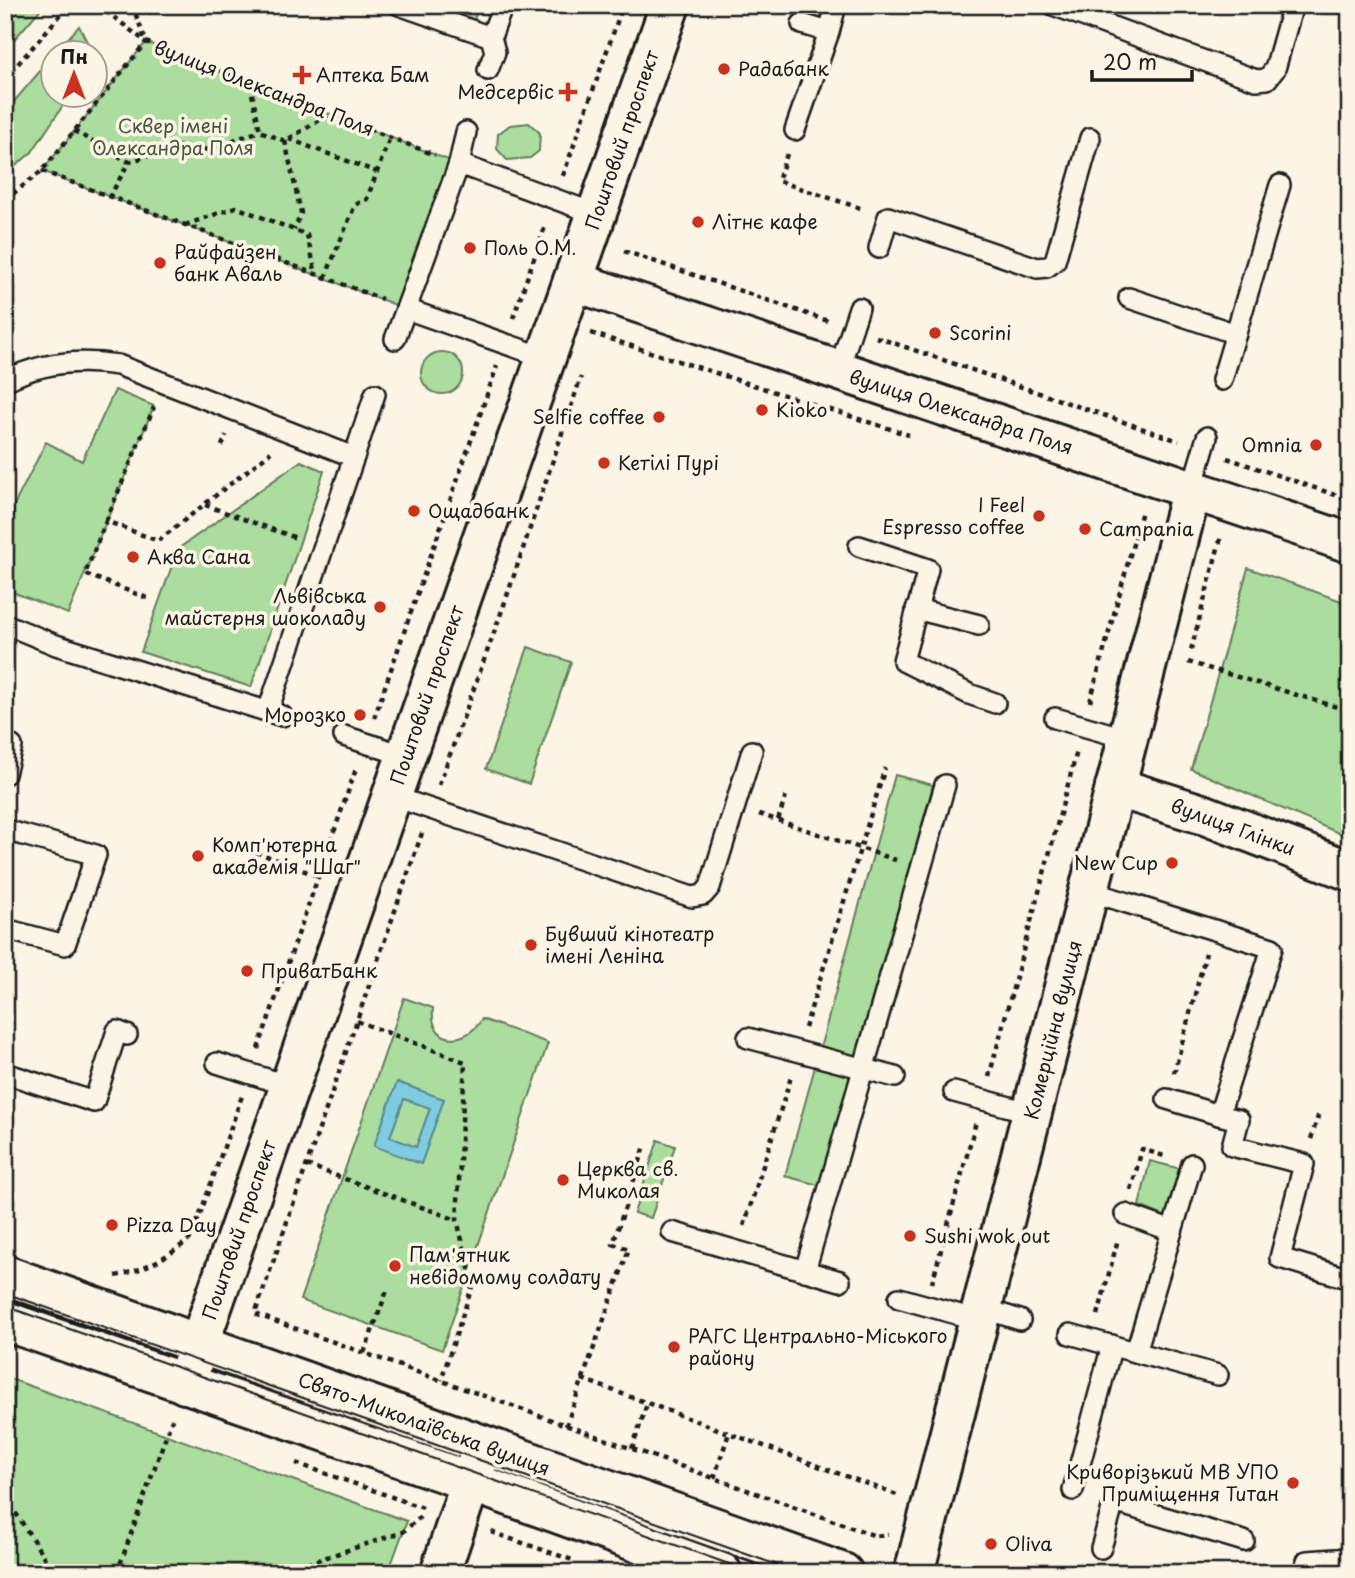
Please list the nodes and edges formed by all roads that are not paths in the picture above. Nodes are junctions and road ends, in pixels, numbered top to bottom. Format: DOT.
graph roads {
  1 [pos="399,5"];
  2 [pos="503,5"];
  3 [pos="670,5"];
  4 [pos="836,5"];
  5 [pos="1053,5"];
  6 [pos="1293,5"];
  7 [pos="802,24"];
  8 [pos="829,32"];
  9 [pos="491,37"];
  10 [pos="488,70"];
  11 [pos="795,130"];
  12 [pos="466,132"];
  13 [pos="1090,138"];
  14 [pos="459,164"];
  15 [pos="1280,185"];
  16 [pos="597,214"];
  17 [pos="879,248"];
  18 [pos="573,281"];
  19 [pos="1129,298"];
  20 [pos="859,308"];
  21 [pos="406,309"];
  22 [pos="1236,334"];
  23 [pos="395,339"];
  24 [pos="546,358"];
  25 [pos="838,372"];
  26 [pos="1222,380"];
  27 [pos="5,381"];
  28 [pos="375,394"];
  29 [pos="1205,443"];
  30 [pos="354,457"];
  31 [pos="1192,488"];
  32 [pos="1350,543"];
  33 [pos="859,546"];
  34 [pos="916,609"];
  35 [pos="5,624"];
  36 [pos="979,625"];
  37 [pos="995,703"];
  38 [pos="1055,718"];
  39 [pos="344,736"];
  40 [pos="1128,739"];
  41 [pos="12,746"];
  42 [pos="752,751"];
  43 [pos="406,756"];
  44 [pos="5,774"];
  45 [pos="945,785"];
  46 [pos="1115,787"];
  47 [pos="392,796"];
  48 [pos="5,830"];
  49 [pos="1350,871"];
  50 [pos="1089,891"];
  51 [pos="5,929"];
  52 [pos="127,1035"];
  53 [pos="748,1038"];
  54 [pos="216,1063"];
  55 [pos="865,1069"];
  56 [pos="5,1073"];
  57 [pos="895,1077"];
  58 [pos="289,1086"];
  59 [pos="954,1093"];
  60 [pos="1167,1099"];
  61 [pos="1032,1113"];
  62 [pos="1219,1115"];
  63 [pos="1192,1164"];
  64 [pos="1125,1214"];
  65 [pos="1172,1231"];
  66 [pos="672,1232"];
  67 [pos="805,1271"];
  68 [pos="5,1275"];
  69 [pos="1350,1279"];
  70 [pos="840,1281"];
  71 [pos="899,1298"];
  72 [pos="980,1314"];
  73 [pos="1020,1320"];
  74 [pos="5,1321"];
  75 [pos="1070,1334"];
  76 [pos="199,1342"];
  77 [pos="1112,1345"];
  78 [pos="1136,1352"];
  79 [pos="1217,1375"];
  80 [pos="179,1402"];
  81 [pos="483,1446"];
  82 [pos="471,1482"];
  83 [pos="1073,1490"];
  84 [pos="1244,1541"];
  85 [pos="1101,1548"];
  86 [pos="1350,1558"];
  87 [pos="440,1573"];
  88 [pos="722,1573"];
  89 [pos="843,1573"];
  90 [pos="914,1573"];
  91 [pos="1303,1573"];
  1 -- 9 [label="lane"];
  2 -- 9 [label="lane"];
  3 -- 16 [label="street, Поштовий проспект"];
  4 -- 8 [label="lane"];
  5 -- 6 [label="lane"];
  7 -- 8 [label="lane"];
  8 -- 11 [label="lane"];
  9 -- 10 [label="lane"];
  12 -- 14 [label="lane"];
  13 -- 17 [label="lane"];
  14 -- 16 [label="lane"];
  14 -- 21 [label="lane"];
  15 -- 22 [label="lane"];
  16 -- 18 [label="street, Поштовий проспект"];
  18 -- 24 [label="street, Поштовий проспект"];
  18 -- 25 [label="street, вулиця Олександра Поля"];
  19 -- 22 [label="lane"];
  20 -- 25 [label="lane"];
  21 -- 23 [label="lane"];
  21 -- 24 [label="lane"];
  22 -- 26 [label="lane"];
  24 -- 43 [label="street, Поштовий проспект"];
  25 -- 31 [label="street, вулиця Олександра Поля"];
  27 -- 30 [label="lane"];
  28 -- 30 [label="lane"];
  29 -- 31 [label="lane"];
  30 -- 35 [label="lane"];
  31 -- 32 [label="street, вулиця Олександра Поля"];
  31 -- 40 [label="street, Комерційна вулиця"];
  33 -- 34 [label="lane"];
  34 -- 36 [label="lane"];
  34 -- 37 [label="lane"];
  38 -- 40 [label="lane"];
  39 -- 43 [label="lane"];
  40 -- 46 [label="street, Комерційна вулиця"];
  41 -- 44 [label="lane"];
  42 -- 47 [label="lane"];
  43 -- 47 [label="street, Поштовий проспект"];
  45 -- 55 [label="lane"];
  46 -- 49 [label="street, вулиця Глінки"];
  46 -- 50 [label="street, Комерційна вулиця"];
  47 -- 58 [label="street, Поштовий проспект"];
  48 -- 51 [label="lane"];
  50 -- 61 [label="street, Комерційна вулиця"];
  50 -- 62 [label="lane"];
  52 -- 56 [label="lane"];
  53 -- 55 [label="lane"];
  54 -- 58 [label="lane"];
  55 -- 57 [label="lane"];
  55 -- 67 [label="lane"];
  58 -- 76 [label="street, Поштовий проспект"];
  59 -- 61 [label="lane"];
  60 -- 62 [label="lane"];
  61 -- 72 [label="street, Комерційна вулиця"];
  62 -- 69 [label="lane"];
  63 -- 65 [label="lane"];
  64 -- 65 [label="lane"];
  65 -- 78 [label="lane"];
  66 -- 67 [label="lane"];
  67 -- 70 [label="lane"];
  68 -- 76 [label="street, Свято-Миколаївська вулиця"];
  71 -- 72 [label="lane"];
  72 -- 73 [label="lane"];
  72 -- 90 [label="street, Комерційна вулиця"];
  74 -- 80 [label="street, Свято-Миколаївська вулиця"];
  75 -- 77 [label="lane"];
  76 -- 80 [label="street, Поштовий проспект"];
  76 -- 81 [label="street, Свято-Миколаївська вулиця"];
  77 -- 78 [label="lane"];
  77 -- 83 [label="lane"];
  78 -- 79 [label="lane"];
  80 -- 82 [label="street, Свято-Миколаївська вулиця"];
  81 -- 82 [label="street"];
  81 -- 89 [label="street, Свято-Миколаївська вулиця"];
  82 -- 87 [label="street"];
  82 -- 88 [label="street, Свято-Миколаївська вулиця"];
  84 -- 85 [label="lane"];
  86 -- 91 [label="lane"];
}
